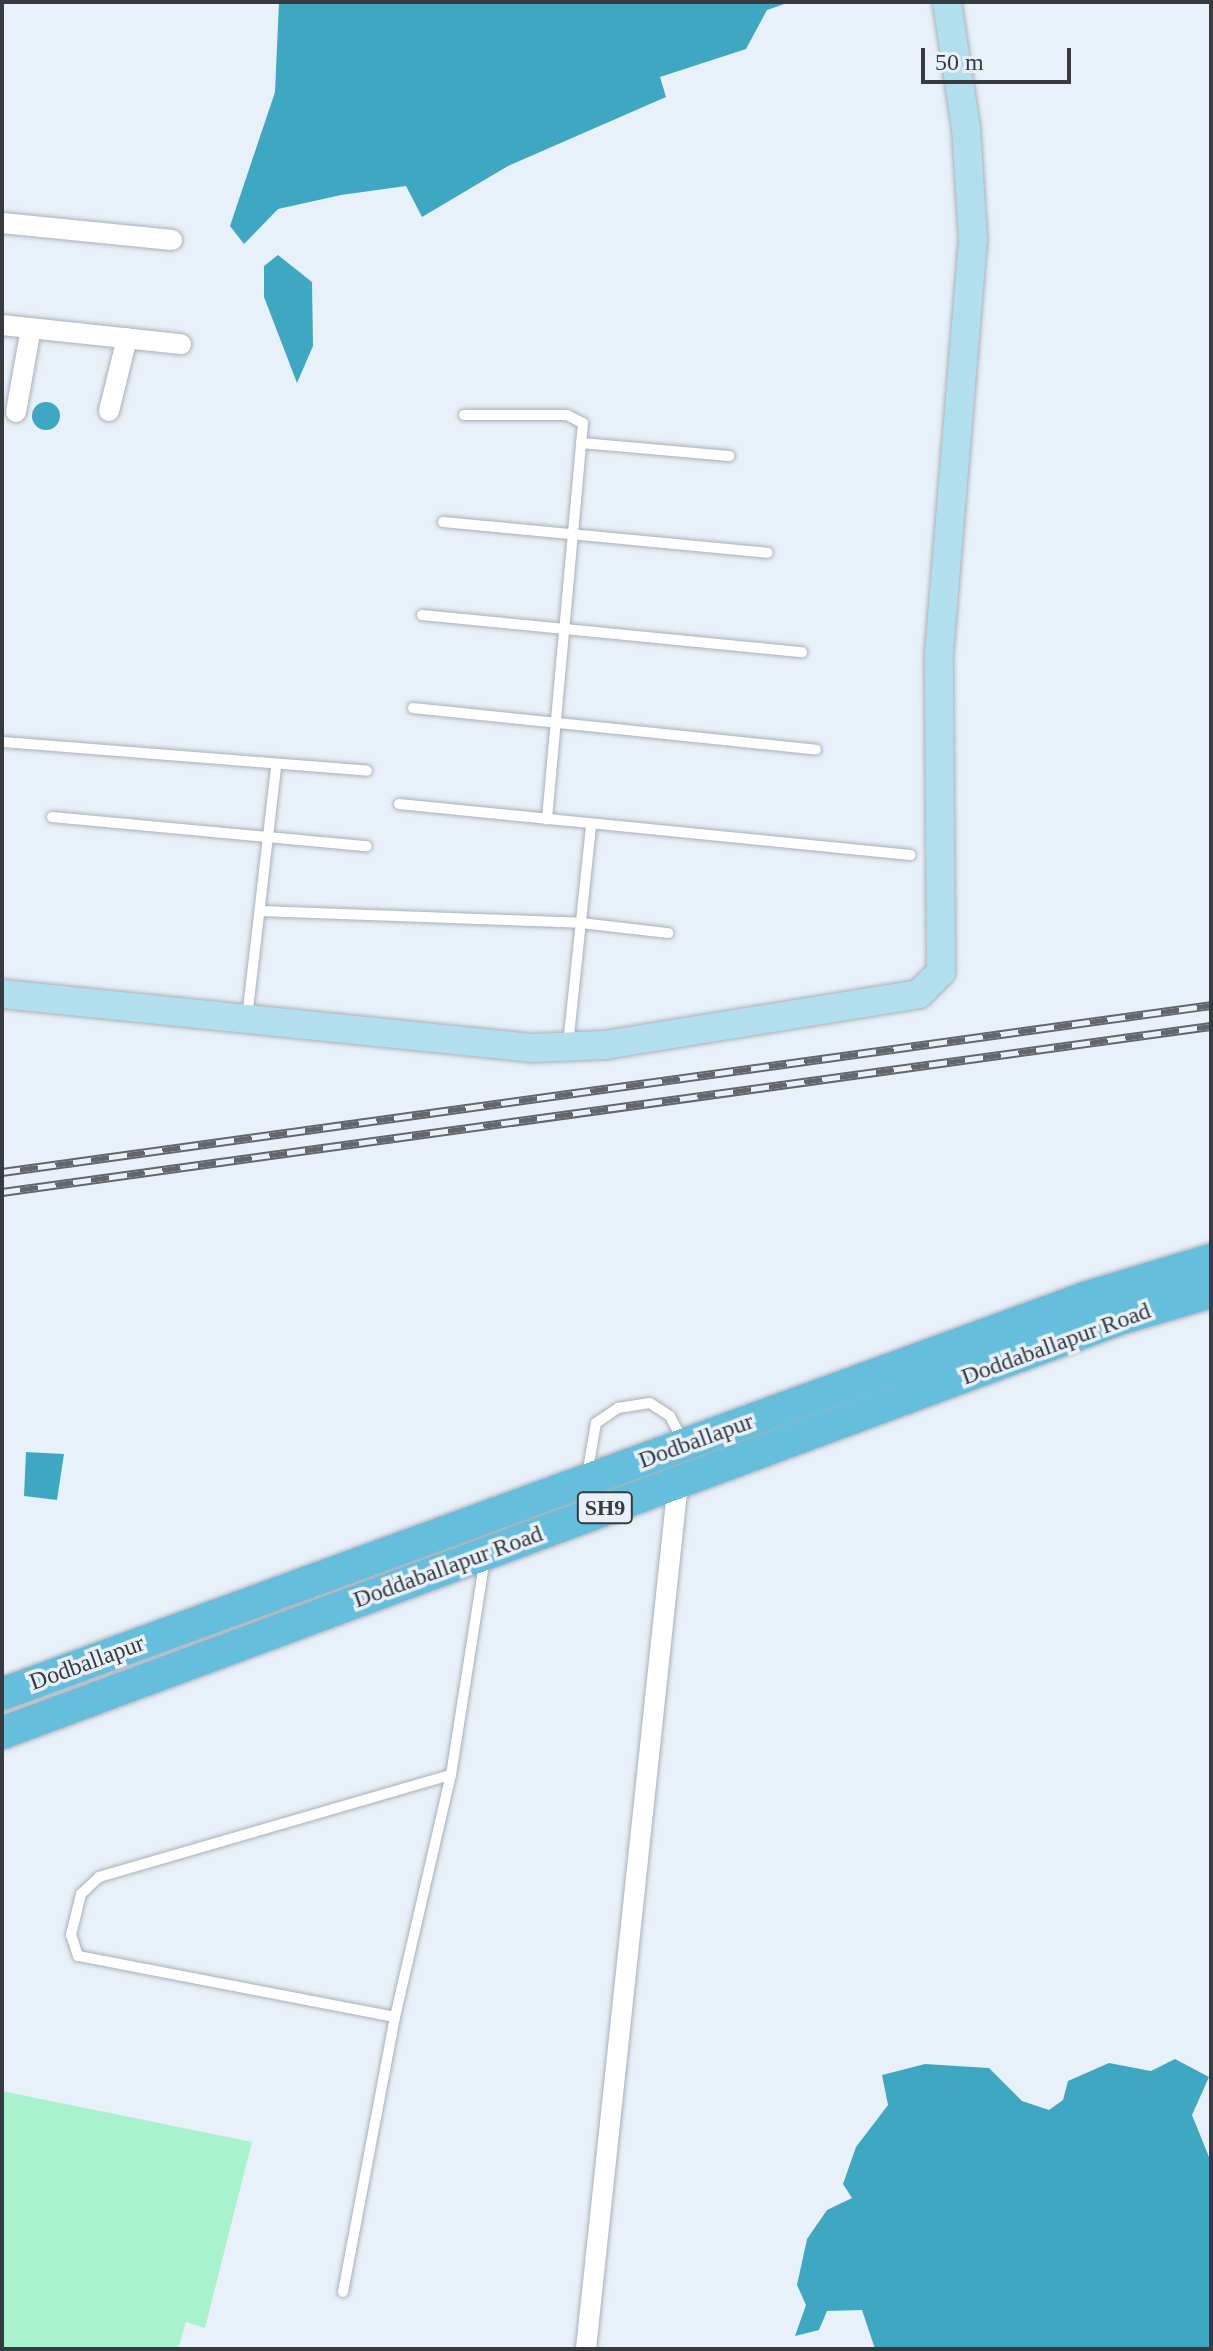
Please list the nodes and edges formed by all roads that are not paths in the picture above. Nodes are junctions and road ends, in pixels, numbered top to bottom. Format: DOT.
graph roads {
  1 [pos="947,2"];
  2 [pos="2,223"];
  3 [pos="172,240"];
  4 [pos="2,325"];
  5 [pos="31,328"];
  6 [pos="127,338"];
  7 [pos="181,344"];
  8 [pos="109,411"];
  9 [pos="16,412"];
  10 [pos="464,415"];
  11 [pos="581,443"];
  12 [pos="729,456"];
  13 [pos="443,522"];
  14 [pos="575,534"];
  15 [pos="768,553"];
  16 [pos="422,615"];
  17 [pos="567,630"];
  18 [pos="802,652"];
  19 [pos="413,708"];
  20 [pos="557,725"];
  21 [pos="2,742"];
  22 [pos="816,750"];
  23 [pos="276,766"];
  24 [pos="367,771"];
  25 [pos="399,804"];
  26 [pos="52,817"];
  27 [pos="547,819"];
  28 [pos="591,825"];
  29 [pos="269,835"];
  30 [pos="367,846"];
  31 [pos="910,855"];
  32 [pos="260,911"];
  33 [pos="581,923"];
  34 [pos="668,933"];
  35 [pos="2,994"];
  36 [pos="247,1018"];
  37 [pos="568,1046"];
  38 [pos="1211,1260"];
  39 [pos="1211,1292"];
  40 [pos="686,1445"];
  41 [pos="587,1481"];
  42 [pos="678,1482"];
  43 [pos="486,1552"];
  44 [pos="2,1694"];
  45 [pos="2,1733"];
  46 [pos="451,1775"];
  47 [pos="395,2017"];
  48 [pos="343,2292"];
  49 [pos="586,2349"];
  1 -- 37 [label="street"];
  2 -- 3 [label="street"];
  4 -- 5 [label="street"];
  5 -- 6 [label="street"];
  5 -- 9 [label="street"];
  6 -- 7 [label="street"];
  6 -- 8 [label="street"];
  10 -- 11 [label="lane"];
  11 -- 12 [label="lane"];
  11 -- 14 [label="lane"];
  13 -- 14 [label="lane"];
  14 -- 15 [label="lane"];
  14 -- 17 [label="lane"];
  16 -- 17 [label="lane"];
  17 -- 18 [label="lane"];
  17 -- 20 [label="lane"];
  19 -- 20 [label="lane"];
  20 -- 22 [label="lane"];
  20 -- 27 [label="lane"];
  21 -- 23 [label="lane"];
  23 -- 24 [label="lane"];
  23 -- 29 [label="lane"];
  25 -- 27 [label="lane"];
  26 -- 29 [label="lane"];
  27 -- 28 [label="lane"];
  28 -- 31 [label="lane"];
  28 -- 33 [label="lane"];
  29 -- 30 [label="lane"];
  29 -- 32 [label="lane"];
  32 -- 33 [label="lane"];
  32 -- 36 [label="lane"];
  33 -- 34 [label="lane"];
  33 -- 37 [label="lane"];
  35 -- 36 [label="street"];
  36 -- 37 [label="street"];
  38 -- 40 [label="main road, Dodballapur / SH9"];
  39 -- 42 [label="main road, Doddaballapur Road / SH9"];
  40 -- 41 [label="main road, Dodballapur / SH9"];
  40 -- 41 [label="lane"];
  41 -- 44 [label="main road, Dodballapur / SH9"];
  42 -- 43 [label="main road, Doddaballapur Road / SH9"];
  42 -- 49 [label="street"];
  43 -- 45 [label="main road, Doddaballapur Road / SH9"];
  43 -- 46 [label="lane"];
  46 -- 47 [label="lane"];
  46 -- 47 [label="lane"];
  47 -- 48 [label="lane"];
}
